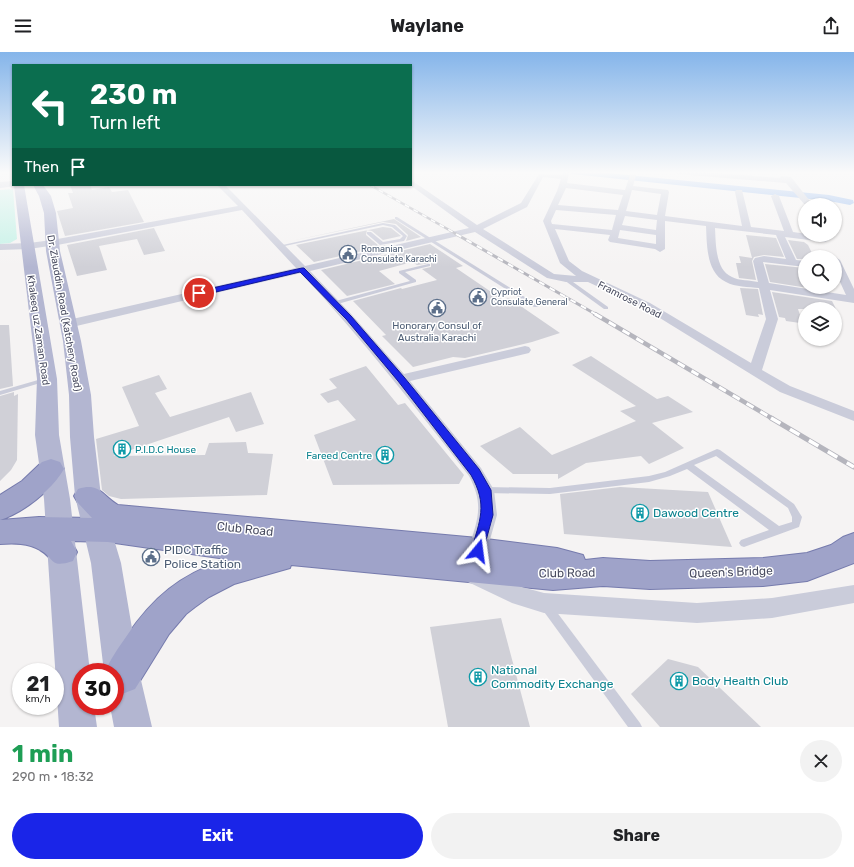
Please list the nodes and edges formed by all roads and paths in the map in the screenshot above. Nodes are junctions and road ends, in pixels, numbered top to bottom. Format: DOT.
graph roads {
  1 [pos="26,204"];
  2 [pos="47,204"];
  3 [pos="240,204"];
  4 [pos="441,204"];
  5 [pos="525,204"];
  6 [pos="554,204"];
  7 [pos="624,204"];
  8 [pos="663,204"];
  9 [pos="741,204"];
  10 [pos="777,204"];
  11 [pos="244,207"];
  12 [pos="553,207"];
  13 [pos="621,213"];
  14 [pos="396,218"];
  15 [pos="661,218"];
  16 [pos="710,224"];
  17 [pos="549,226"];
  18 [pos="476,229"];
  19 [pos="747,229"];
  20 [pos="616,230"];
  21 [pos="369,233"];
  22 [pos="660,233"];
  23 [pos="784,234"];
  24 [pos="429,240"];
  25 [pos="41,244"];
  26 [pos="0,246"];
  27 [pos="280,246"];
  28 [pos="824,250"];
  29 [pos="792,262"];
  30 [pos="798,263"];
  31 [pos="428,265"];
  32 [pos="302,270"];
  33 [pos="842,275"];
  34 [pos="566,279"];
  35 [pos="590,279"];
  36 [pos="764,286"];
  37 [pos="854,300"];
  38 [pos="334,302"];
  39 [pos="536,306"];
  40 [pos="606,308"];
  41 [pos="68,324"];
  42 [pos="525,350"];
  43 [pos="755,372"];
  44 [pos="47,379"];
  45 [pos="401,379"];
  46 [pos="0,393"];
  47 [pos="854,416"];
  48 [pos="688,465"];
  49 [pos="51,469"];
  50 [pos="485,490"];
  51 [pos="97,514"];
  52 [pos="2,523"];
  53 [pos="59,524"];
  54 [pos="778,531"];
  55 [pos="744,543"];
  56 [pos="854,546"];
  57 [pos="320,556"];
  58 [pos="468,560"];
  59 [pos="602,572"];
  60 [pos="854,594"];
  61 [pos="544,603"];
  62 [pos="120,663"];
  63 [pos="124,673"];
  64 [pos="124,685"];
  65 [pos="78,727"];
  66 [pos="133,727"];
  67 [pos="636,727"];
  1 -- 25 [label="main road, Khaleeq uz Zaman Road"];
  2 -- 25 [label="main road, Dr. Ziauddin Road (Katchery Road)"];
  3 -- 11 [label="street"];
  4 -- 18 [label="street, Framrose Road"];
  5 -- 18 [label="street"];
  6 -- 12 [label="street"];
  7 -- 13 [label="street"];
  8 -- 15 [label="street"];
  9 -- 19 [label="street"];
  10 -- 23 [label="street"];
  11 -- 25 [label="street"];
  11 -- 27 [label="street"];
  12 -- 13 [label="street"];
  12 -- 17 [label="street"];
  13 -- 15 [label="street"];
  13 -- 20 [label="street"];
  14 -- 24 [label="lane"];
  15 -- 16 [label="street"];
  15 -- 22 [label="street"];
  16 -- 19 [label="street"];
  16 -- 36 [label="street"];
  17 -- 20 [label="street"];
  17 -- 35 [label="street"];
  18 -- 24 [label="street"];
  18 -- 34 [label="street, Framrose Road"];
  19 -- 23 [label="street"];
  20 -- 22 [label="street"];
  20 -- 22 [label="street"];
  21 -- 27 [label="lane"];
  23 -- 28 [label="street"];
  23 -- 29 [label="street"];
  24 -- 32 [label="street"];
  24 -- 39 [label="lane"];
  25 -- 26 [label="street"];
  25 -- 41 [label="main road, Dr. Ziauddin Road (Katchery Road)"];
  25 -- 44 [label="main road, Khaleeq uz Zaman Road"];
  27 -- 32 [label="street"];
  29 -- 30 [label="street"];
  29 -- 36 [label="street"];
  31 -- 38 [label="lane"];
  32 -- 38 [label="street"];
  32 -- 41 [label="street"];
  33 -- 37 [label="street"];
  34 -- 35 [label="street, Framrose Road"];
  34 -- 40 [label="lane"];
  35 -- 43 [label="street, Framrose Road"];
  36 -- 37 [label="street"];
  36 -- 43 [label="street"];
  38 -- 45 [label="street"];
  41 -- 51 [label="main road, Dr. Ziauddin Road (Katchery Road)"];
  42 -- 45 [label="street"];
  43 -- 47 [label="street, Framrose Road"];
  44 -- 46 [label="lane"];
  44 -- 49 [label="main road, Khaleeq uz Zaman Road"];
  45 -- 50 [label="street"];
  48 -- 50 [label="lane"];
  48 -- 54 [label="lane"];
  48 -- 54 [label="lane"];
  49 -- 52 [label="highway"];
  49 -- 53 [label="main road, Khaleeq uz Zaman Road"];
  50 -- 58 [label="street"];
  51 -- 53 [label="highway, Club Road"];
  51 -- 57 [label="highway, Club Road"];
  51 -- 58 [label="highway, Club Road"];
  51 -- 62 [label="main road, Dr. Ziauddin Road (Katchery Road)"];
  52 -- 53 [label="highway, Club Road"];
  53 -- 65 [label="main road, Khaleeq uz Zaman Road"];
  54 -- 55 [label="lane"];
  56 -- 59 [label="highway, Queen's Bridge"];
  57 -- 58 [label="highway, Club Road"];
  57 -- 63 [label="highway"];
  58 -- 59 [label="highway, Club Road"];
  58 -- 61 [label="street"];
  60 -- 61 [label="street"];
  61 -- 67 [label="lane"];
  64 -- 66 [label="main road, Dr. Ziauddin Road (Katchery Road)"];
}
